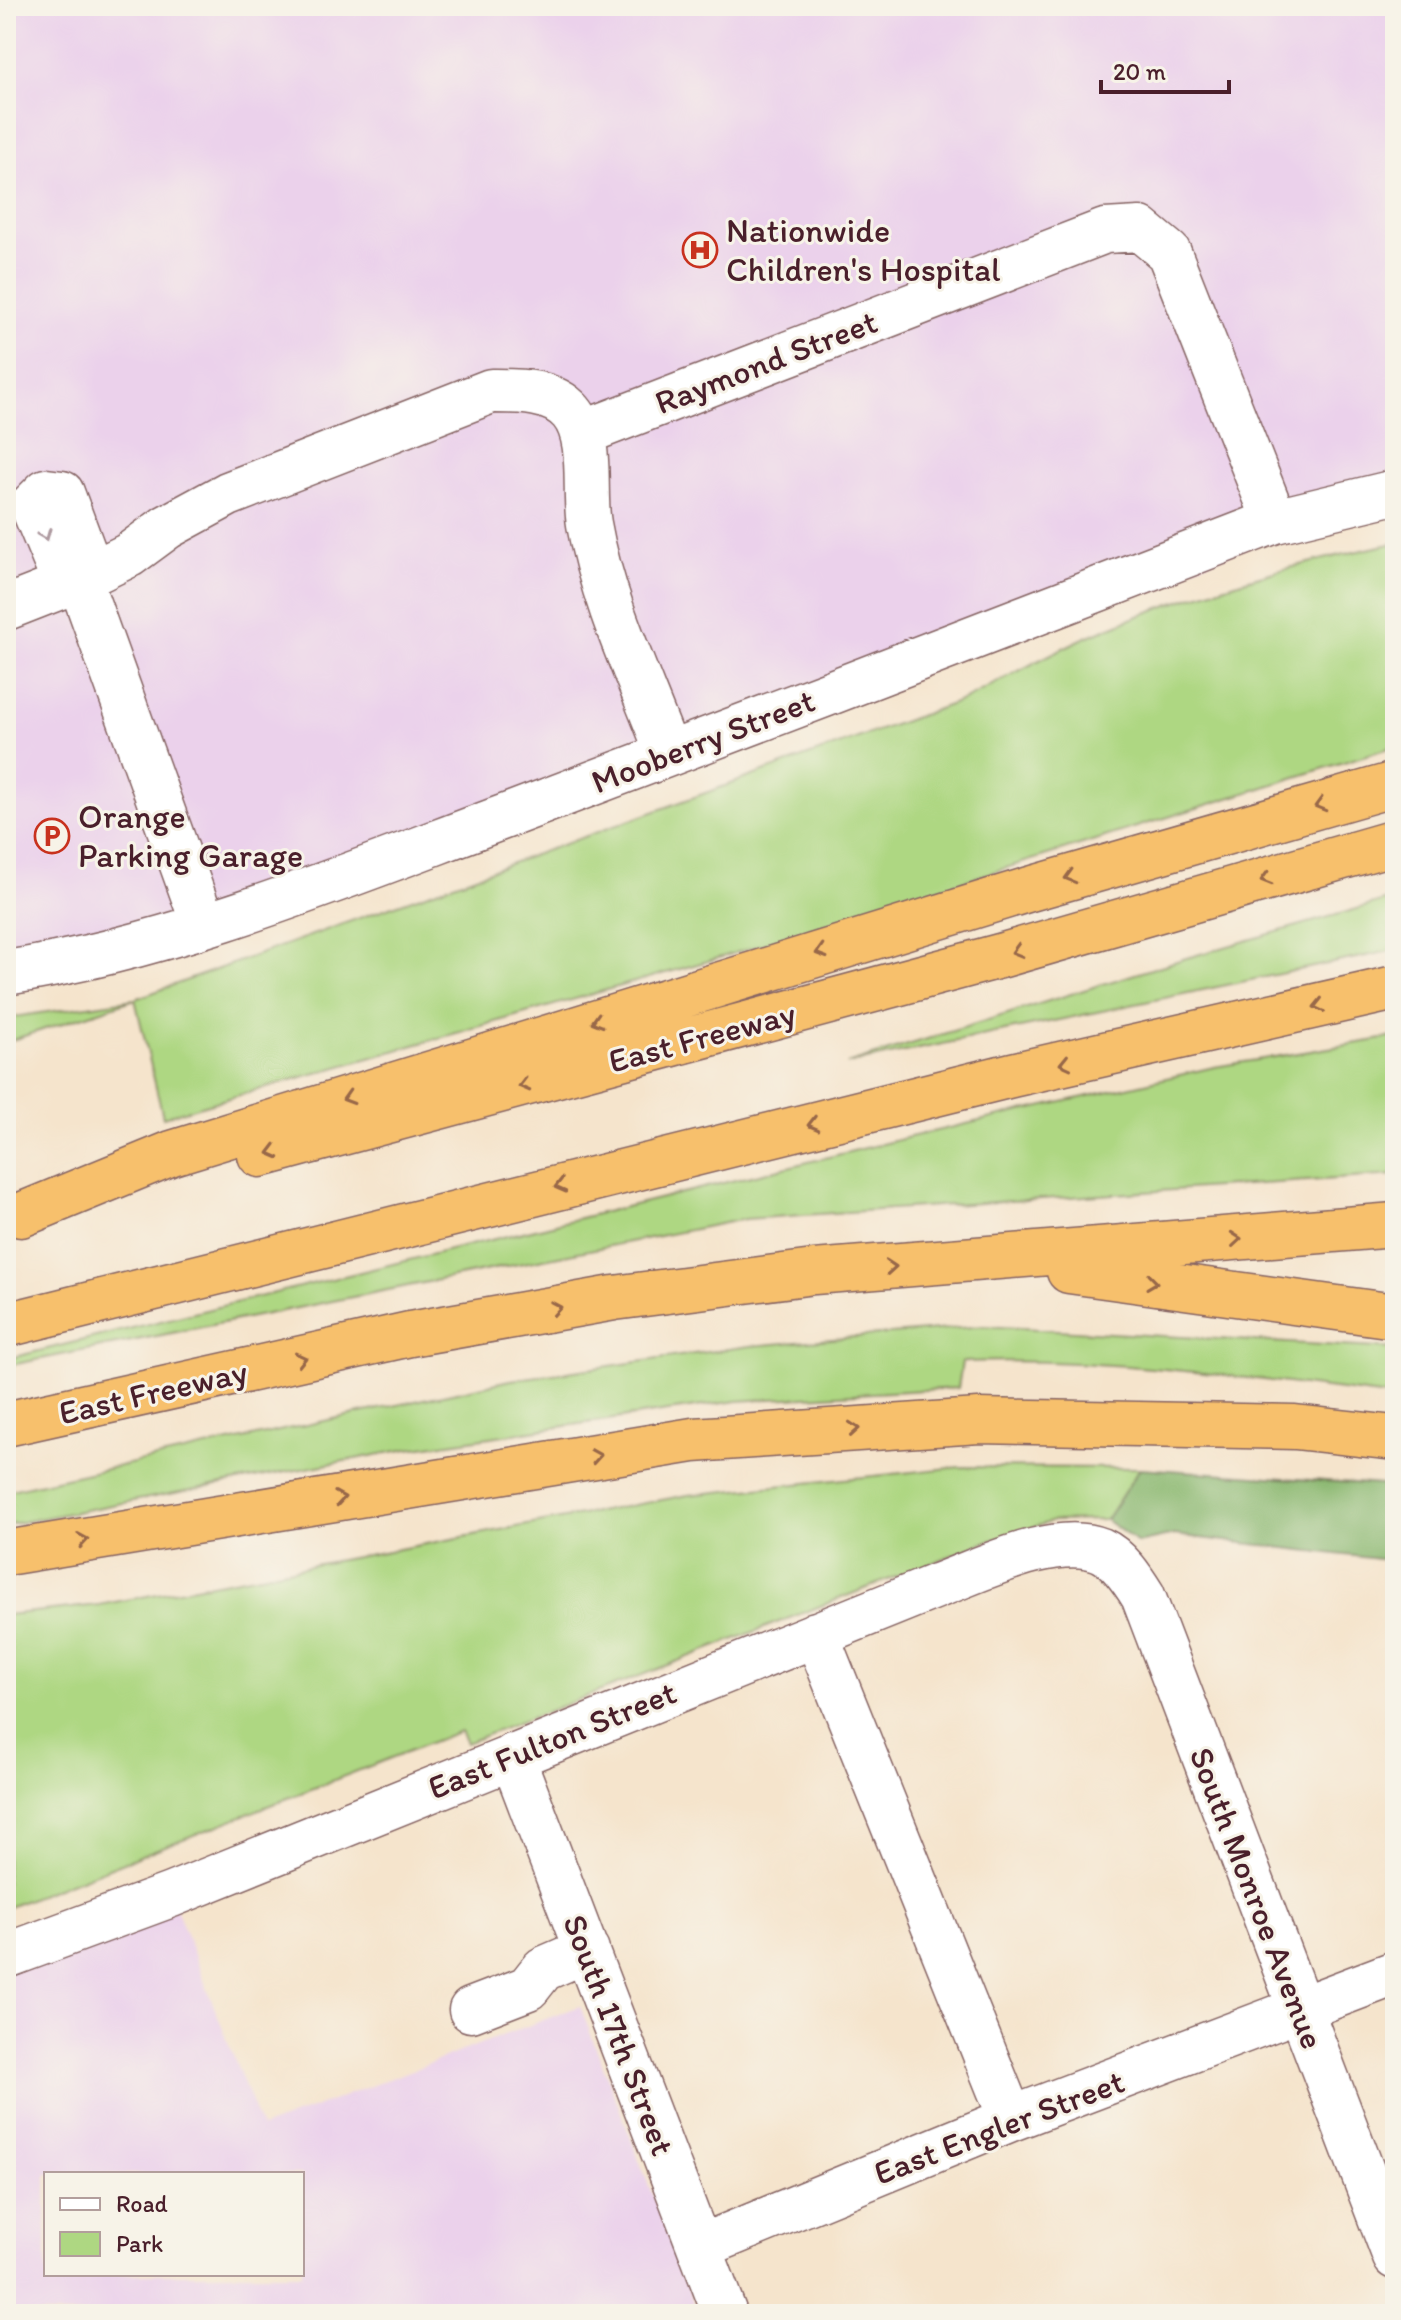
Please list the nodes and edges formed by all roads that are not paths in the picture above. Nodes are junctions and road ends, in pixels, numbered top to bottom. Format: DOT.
graph roads {
  1 [pos="583,433"];
  2 [pos="45,487"];
  3 [pos="1395,492"];
  4 [pos="1275,521"];
  5 [pos="78,575"];
  6 [pos="6,608"];
  7 [pos="668,754"];
  8 [pos="1395,784"];
  9 [pos="1395,842"];
  10 [pos="203,923"];
  11 [pos="6,973"];
  12 [pos="1395,988"];
  13 [pos="14,1218"];
  14 [pos="1395,1225"];
  15 [pos="991,1260"];
  16 [pos="1395,1316"];
  17 [pos="6,1325"];
  18 [pos="6,1424"];
  19 [pos="1395,1438"];
  20 [pos="1103,1551"];
  21 [pos="6,1553"];
  22 [pos="816,1634"];
  23 [pos="512,1756"];
  24 [pos="587,1950"];
  25 [pos="6,1956"];
  26 [pos="1395,1973"];
  27 [pos="471,2010"];
  28 [pos="1301,2011"];
  29 [pos="1011,2119"];
  30 [pos="700,2247"];
  31 [pos="1395,2257"];
  32 [pos="725,2314"];
  1 -- 4 [label="street, Raymond Street"];
  1 -- 5 [label="street"];
  1 -- 7 [label="street"];
  2 -- 5 [label="street"];
  3 -- 4 [label="street, Mooberry Street"];
  4 -- 7 [label="street, Mooberry Street"];
  5 -- 6 [label="street"];
  5 -- 10 [label="street"];
  7 -- 10 [label="street, Mooberry Street"];
  8 -- 13 [label="highway, one-way"];
  9 -- 13 [label="highway, East Freeway, one-way"];
  10 -- 11 [label="street, Mooberry Street"];
  12 -- 17 [label="highway, one-way"];
  15 -- 14 [label="highway, East Freeway, one-way"];
  15 -- 16 [label="highway, one-way"];
  18 -- 15 [label="highway, East Freeway, one-way"];
  21 -- 19 [label="highway, one-way"];
  20 -- 22 [label="street, East Fulton Street"];
  20 -- 28 [label="street, South Monroe Avenue"];
  22 -- 23 [label="street, East Fulton Street"];
  22 -- 29 [label="street"];
  23 -- 24 [label="street, South 17th Street"];
  23 -- 25 [label="street, East Fulton Street"];
  24 -- 27 [label="street"];
  24 -- 30 [label="street, South 17th Street"];
  26 -- 28 [label="street, East Engler Street"];
  28 -- 29 [label="street, East Engler Street"];
  28 -- 31 [label="street, South Monroe Avenue"];
  29 -- 30 [label="street, East Engler Street"];
  30 -- 32 [label="street, South 17th Street"];
}
